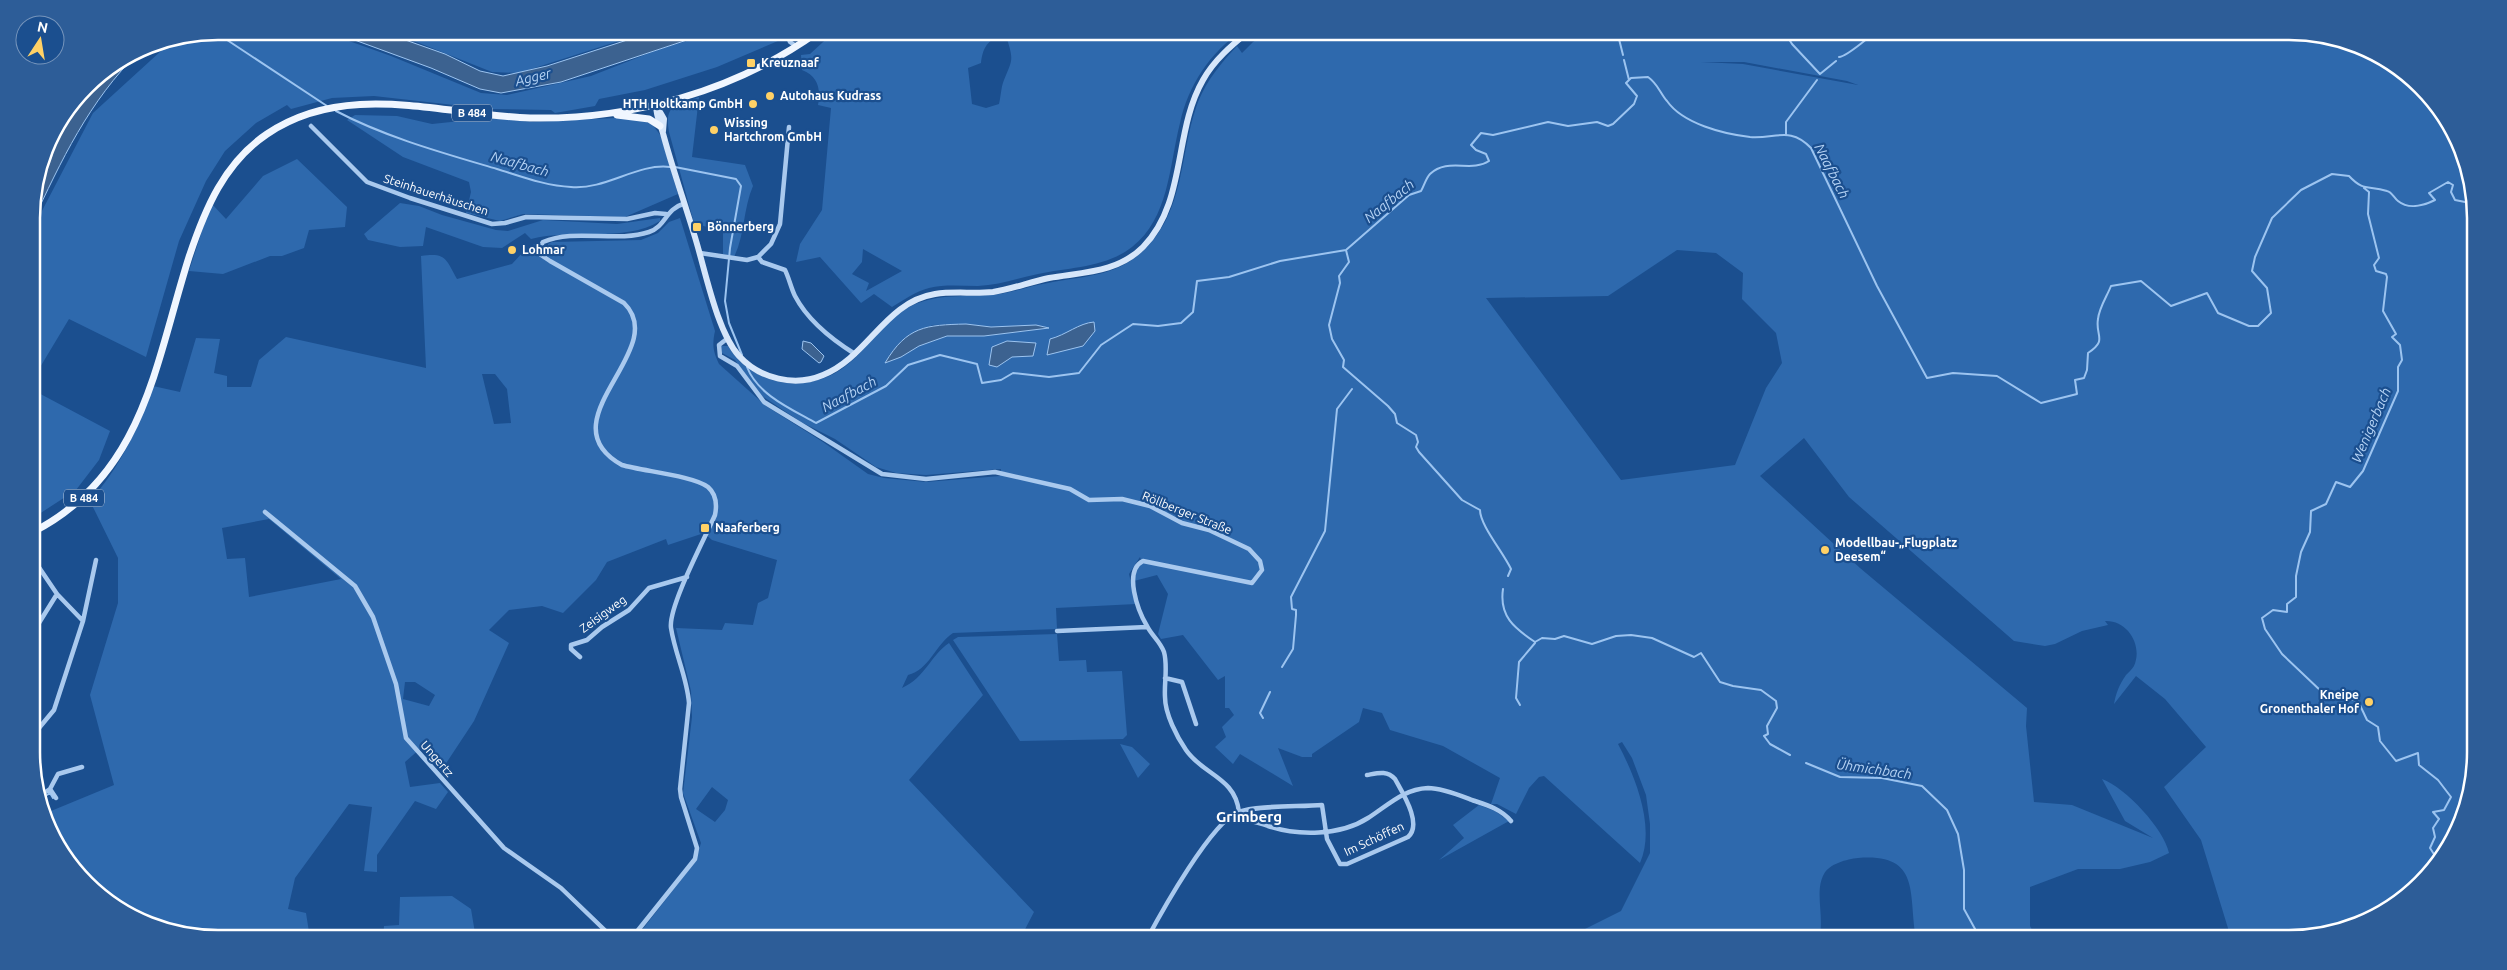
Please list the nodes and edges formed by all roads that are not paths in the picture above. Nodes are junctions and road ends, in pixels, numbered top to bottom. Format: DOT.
graph roads {
  1 [pos="789,40"];
  2 [pos="806,40"];
  3 [pos="1239,40"];
  4 [pos="797,46"];
  5 [pos="656,105"];
  6 [pos="606,114"];
  7 [pos="311,126"];
  8 [pos="789,127"];
  9 [pos="662,129"];
  10 [pos="788,190"];
  11 [pos="782,197"];
  12 [pos="683,204"];
  13 [pos="666,214"];
  14 [pos="700,254"];
  15 [pos="758,257"];
  16 [pos="728,338"];
  17 [pos="855,354"];
  18 [pos="265,512"];
  19 [pos="40,528"];
  20 [pos="96,560"];
  21 [pos="40,569"];
  22 [pos="687,577"];
  23 [pos="57,594"];
  24 [pos="40,621"];
  25 [pos="83,621"];
  26 [pos="1147,627"];
  27 [pos="1057,631"];
  28 [pos="580,657"];
  29 [pos="1165,678"];
  30 [pos="1196,724"];
  31 [pos="40,727"];
  32 [pos="82,767"];
  33 [pos="1367,775"];
  34 [pos="50,790"];
  35 [pos="45,793"];
  36 [pos="1404,794"];
  37 [pos="56,798"];
  38 [pos="1239,812"];
  39 [pos="1512,821"];
  40 [pos="1325,831"];
  41 [pos="605,930"];
  42 [pos="639,930"];
  43 [pos="1152,930"];
  1 -- 4 [label="street"];
  2 -- 4 [label="main road, B 484"];
  3 -- 17 [label="street"];
  4 -- 5 [label="main road, B 484"];
  5 -- 6 [label="main road, B 484"];
  5 -- 9 [label="street"];
  6 -- 9 [label="main road"];
  6 -- 19 [label="main road, B 484"];
  7 -- 13 [label="street, Steinhauerhäuschen"];
  8 -- 11 [label="street"];
  9 -- 12 [label="street"];
  10 -- 11 [label="street"];
  11 -- 15 [label="street"];
  12 -- 13 [label="street"];
  12 -- 14 [label="street"];
  13 -- 22 [label="street"];
  14 -- 15 [label="street"];
  14 -- 16 [label="street"];
  15 -- 17 [label="street"];
  16 -- 17 [label="street"];
  16 -- 26 [label="street, Röllberger Straße"];
  18 -- 41 [label="street, Ungertz"];
  20 -- 25 [label="street"];
  21 -- 23 [label="street"];
  22 -- 28 [label="street, Zeisigweg"];
  22 -- 42 [label="street"];
  23 -- 24 [label="street"];
  23 -- 25 [label="street"];
  25 -- 31 [label="street"];
  26 -- 27 [label="street"];
  26 -- 29 [label="street, Röllberger Straße"];
  29 -- 30 [label="street"];
  29 -- 38 [label="street, Röllberger Straße"];
  32 -- 34 [label="street"];
  33 -- 36 [label="street"];
  34 -- 35 [label="street"];
  34 -- 37 [label="street"];
  36 -- 39 [label="street"];
  36 -- 40 [label="street"];
  36 -- 40 [label="street, Im Schöffen"];
  38 -- 40 [label="street"];
  38 -- 40 [label="street"];
  38 -- 43 [label="street"];
}
